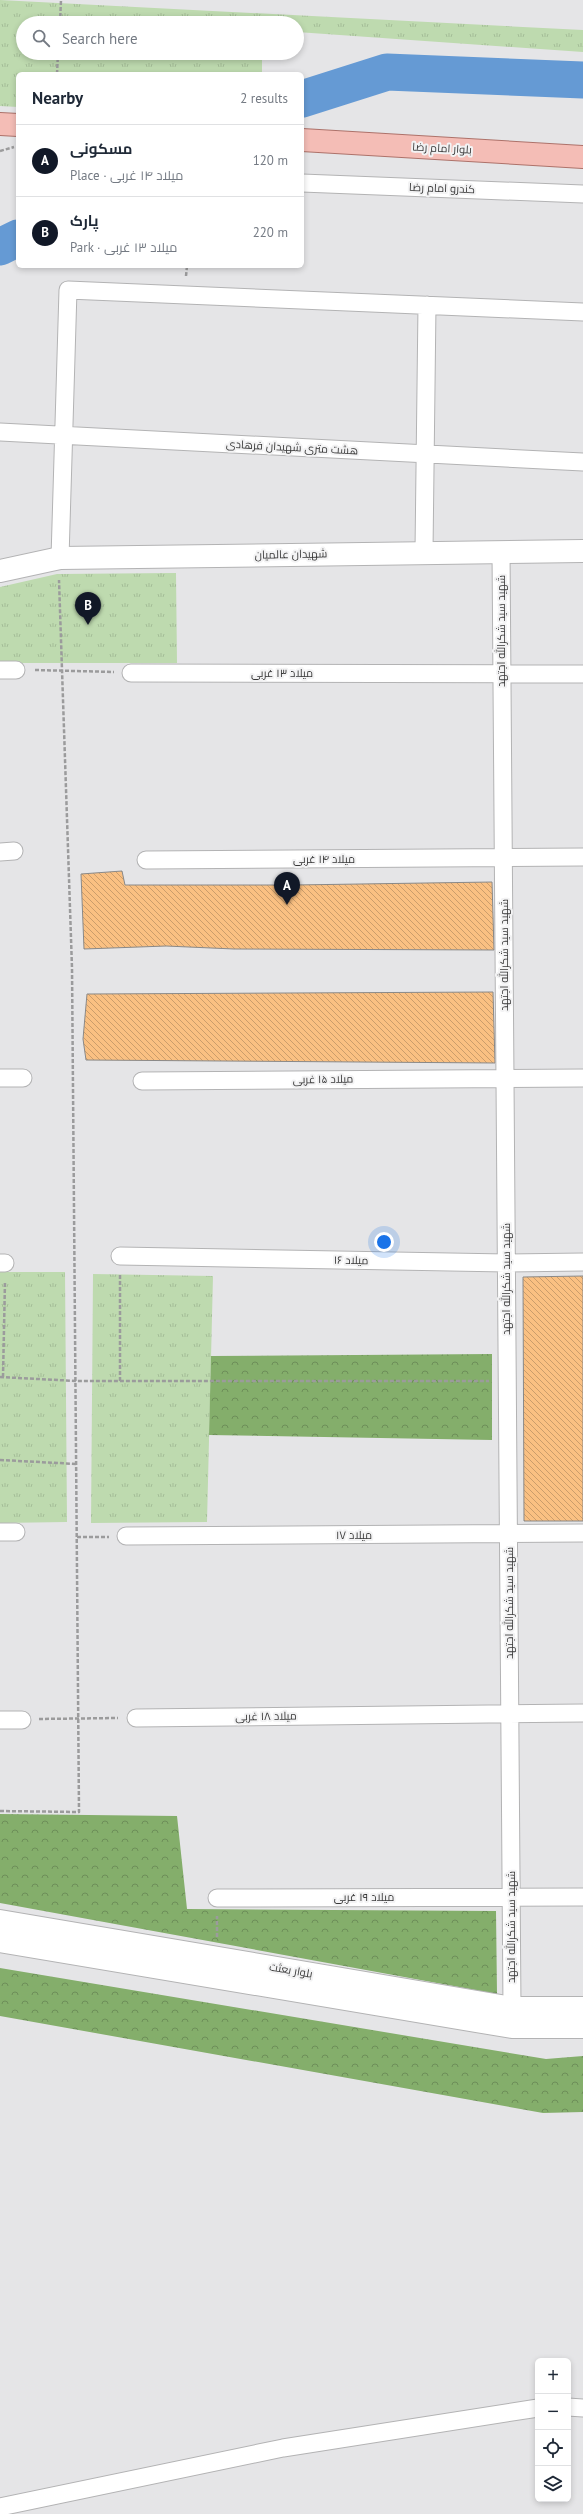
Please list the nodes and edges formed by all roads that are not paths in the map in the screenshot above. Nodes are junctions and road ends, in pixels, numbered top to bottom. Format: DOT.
graph roads {
  1 [pos="0,124"];
  2 [pos="16,125"];
  3 [pos="304,140"];
  4 [pos="583,157"];
  5 [pos="304,183"];
  6 [pos="583,194"];
  7 [pos="427,305"];
  8 [pos="583,312"];
  9 [pos="0,432"];
  10 [pos="63,435"];
  11 [pos="426,454"];
  12 [pos="583,462"];
  13 [pos="424,551"];
  14 [pos="501,551"];
  15 [pos="583,551"];
  16 [pos="60,568"];
  17 [pos="0,571"];
  18 [pos="131,673"];
  19 [pos="501,674"];
  20 [pos="583,674"];
  21 [pos="583,857"];
  22 [pos="503,858"];
  23 [pos="146,860"];
  24 [pos="505,1077"];
  25 [pos="0,1078"];
  26 [pos="23,1078"];
  27 [pos="583,1078"];
  28 [pos="142,1081"];
  29 [pos="120,1256"];
  30 [pos="583,1262"];
  31 [pos="506,1263"];
  32 [pos="583,1533"];
  33 [pos="508,1534"];
  34 [pos="126,1536"];
  35 [pos="510,1713"];
  36 [pos="583,1713"];
  37 [pos="136,1718"];
  38 [pos="0,1720"];
  39 [pos="22,1720"];
  40 [pos="511,1897"];
  41 [pos="583,1897"];
  42 [pos="218,1898"];
  43 [pos="0,1921"];
  44 [pos="0,1941"];
  45 [pos="512,2008"];
  46 [pos="583,2008"];
  47 [pos="583,2027"];
  48 [pos="571,2407"];
  49 [pos="535,2408"];
  50 [pos="583,2408"];
  51 [pos="0,2507"];
  1 -- 2 [label="main road"];
  3 -- 4 [label="main road, بلوار امام رضا"];
  5 -- 6 [label="street, کندرو امام رضا"];
  7 -- 8 [label="street"];
  7 -- 10 [label="street"];
  7 -- 11 [label="street"];
  9 -- 10 [label="street, هشت متری شهیدان فرهادی"];
  10 -- 11 [label="street, هشت متری شهیدان فرهادی"];
  10 -- 16 [label="street"];
  11 -- 12 [label="street, هشت متری شهیدان فرهادی"];
  11 -- 13 [label="street"];
  13 -- 14 [label="main road, شهیدان عالمیان"];
  13 -- 16 [label="main road, شهیدان عالمیان"];
  14 -- 15 [label="main road, شهیدان عالمیان"];
  14 -- 19 [label="street, شهید سید شکرالله اجتهد"];
  16 -- 17 [label="main road, شهیدان عالمیان"];
  18 -- 19 [label="street, میلاد ۱۳ غربی"];
  19 -- 20 [label="street, میلاد ۱۳ غربی"];
  19 -- 22 [label="street, شهید سید شکرالله اجتهد"];
  21 -- 22 [label="street, میلاد ۱۴ غربی"];
  22 -- 23 [label="street, میلاد ۱۴ غربی"];
  22 -- 24 [label="street, شهید سید شکرالله اجتهد"];
  24 -- 27 [label="street, میلاد ۱۵ غربی"];
  24 -- 28 [label="street, میلاد ۱۵ غربی"];
  24 -- 31 [label="street, شهید سید شکرالله اجتهد"];
  25 -- 26 [label="street"];
  29 -- 31 [label="street, میلاد ۱۶"];
  30 -- 31 [label="street, میلاد ۱۶"];
  31 -- 33 [label="street, شهید سید شکرالله اجتهد"];
  32 -- 33 [label="street, میلاد ۱۷"];
  33 -- 34 [label="street, میلاد ۱۷"];
  33 -- 35 [label="street, شهید سید شکرالله اجتهد"];
  35 -- 36 [label="street, میلاد ۱۸ غربی"];
  35 -- 37 [label="street, میلاد ۱۸ غربی"];
  35 -- 40 [label="street, شهید سید شکرالله اجتهد"];
  38 -- 39 [label="street"];
  40 -- 41 [label="street, میلاد ۱۹ غربی"];
  40 -- 42 [label="street, میلاد ۱۹ غربی"];
  40 -- 45 [label="street, شهید سید شکرالله اجتهد"];
  43 -- 45 [label="main road, بلوار بعثت"];
  44 -- 47 [label="main road, بلوار بعثت"];
  45 -- 46 [label="main road, بلوار بعثت"];
  48 -- 50 [label="street"];
  49 -- 51 [label="street"];
}
